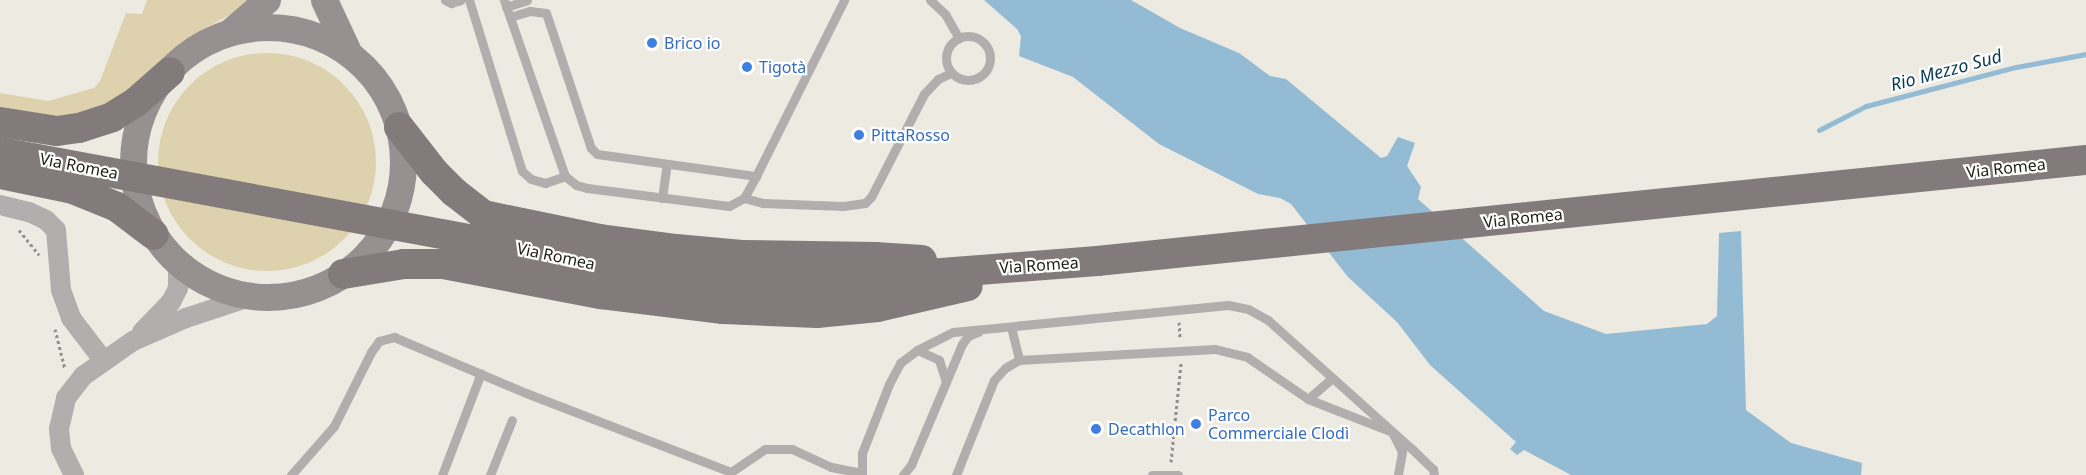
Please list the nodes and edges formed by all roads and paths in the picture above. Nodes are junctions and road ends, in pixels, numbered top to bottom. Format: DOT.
graph roads {
  1 [pos="267,0"];
  2 [pos="324,0"];
  3 [pos="445,0"];
  4 [pos="461,0"];
  5 [pos="469,0"];
  6 [pos="527,0"];
  7 [pos="844,0"];
  8 [pos="930,0"];
  9 [pos="505,3"];
  10 [pos="510,17"];
  11 [pos="228,33"];
  12 [pos="959,38"];
  13 [pos="347,49"];
  14 [pos="170,72"];
  15 [pos="951,73"];
  16 [pos="0,122"];
  17 [pos="399,127"];
  18 [pos="0,152"];
  19 [pos="2086,160"];
  20 [pos="667,164"];
  21 [pos="0,174"];
  22 [pos="565,176"];
  23 [pos="756,176"];
  24 [pos="662,198"];
  25 [pos="744,198"];
  26 [pos="0,205"];
  27 [pos="163,246"];
  28 [pos="1097,261"];
  29 [pos="343,274"];
  30 [pos="252,296"];
  31 [pos="1178,312"];
  32 [pos="1011,327"];
  33 [pos="983,330"];
  34 [pos="133,341"];
  35 [pos="916,350"];
  36 [pos="1180,352"];
  37 [pos="103,360"];
  38 [pos="1019,360"];
  39 [pos="481,373"];
  40 [pos="1332,378"];
  41 [pos="946,382"];
  42 [pos="1308,399"];
  43 [pos="512,420"];
  44 [pos="1392,432"];
  45 [pos="862,474"];
  46 [pos="1174,474"];
  47 [pos="74,475"];
  48 [pos="291,475"];
  49 [pos="442,475"];
  50 [pos="490,475"];
  51 [pos="903,475"];
  52 [pos="956,475"];
  53 [pos="1152,475"];
  54 [pos="1398,475"];
  55 [pos="1434,475"];
  1 -- 11 [label="main road"];
  2 -- 13 [label="main road"];
  3 -- 4 [label="lane"];
  5 -- 22 [label="lane"];
  6 -- 9 [label="lane"];
  7 -- 23 [label="lane"];
  8 -- 12 [label="lane"];
  9 -- 10 [label="lane"];
  10 -- 20 [label="lane"];
  10 -- 22 [label="lane"];
  11 -- 13 [label="main road"];
  11 -- 14 [label="main road"];
  12 -- 15 [label="lane"];
  12 -- 15 [label="lane"];
  13 -- 17 [label="main road"];
  14 -- 16 [label="main road"];
  14 -- 27 [label="main road"];
  15 -- 25 [label="lane"];
  17 -- 28 [label="main road"];
  17 -- 29 [label="main road"];
  18 -- 28 [label="main road, Via Romea, bridge"];
  19 -- 28 [label="main road, Via Romea"];
  20 -- 23 [label="lane"];
  20 -- 24 [label="lane"];
  21 -- 27 [label="main road"];
  22 -- 24 [label="lane"];
  23 -- 25 [label="lane"];
  24 -- 25 [label="lane"];
  26 -- 37 [label="street"];
  27 -- 30 [label="main road"];
  27 -- 34 [label="street"];
  28 -- 29 [label="main road"];
  29 -- 30 [label="main road"];
  30 -- 34 [label="street"];
  31 -- 32 [label="lane"];
  31 -- 36 [label="path"];
  31 -- 40 [label="lane"];
  32 -- 33 [label="lane"];
  32 -- 38 [label="lane"];
  33 -- 35 [label="lane"];
  33 -- 41 [label="lane"];
  34 -- 37 [label="street"];
  35 -- 41 [label="lane"];
  35 -- 45 [label="lane"];
  36 -- 38 [label="lane"];
  36 -- 42 [label="lane"];
  36 -- 46 [label="path"];
  37 -- 47 [label="street"];
  38 -- 52 [label="lane"];
  39 -- 45 [label="lane"];
  39 -- 48 [label="lane"];
  39 -- 49 [label="lane"];
  40 -- 42 [label="lane"];
  40 -- 44 [label="lane"];
  41 -- 51 [label="lane"];
  42 -- 44 [label="lane"];
  43 -- 50 [label="lane"];
  44 -- 54 [label="lane"];
  44 -- 55 [label="lane"];
  46 -- 53 [label="lane"];
}
